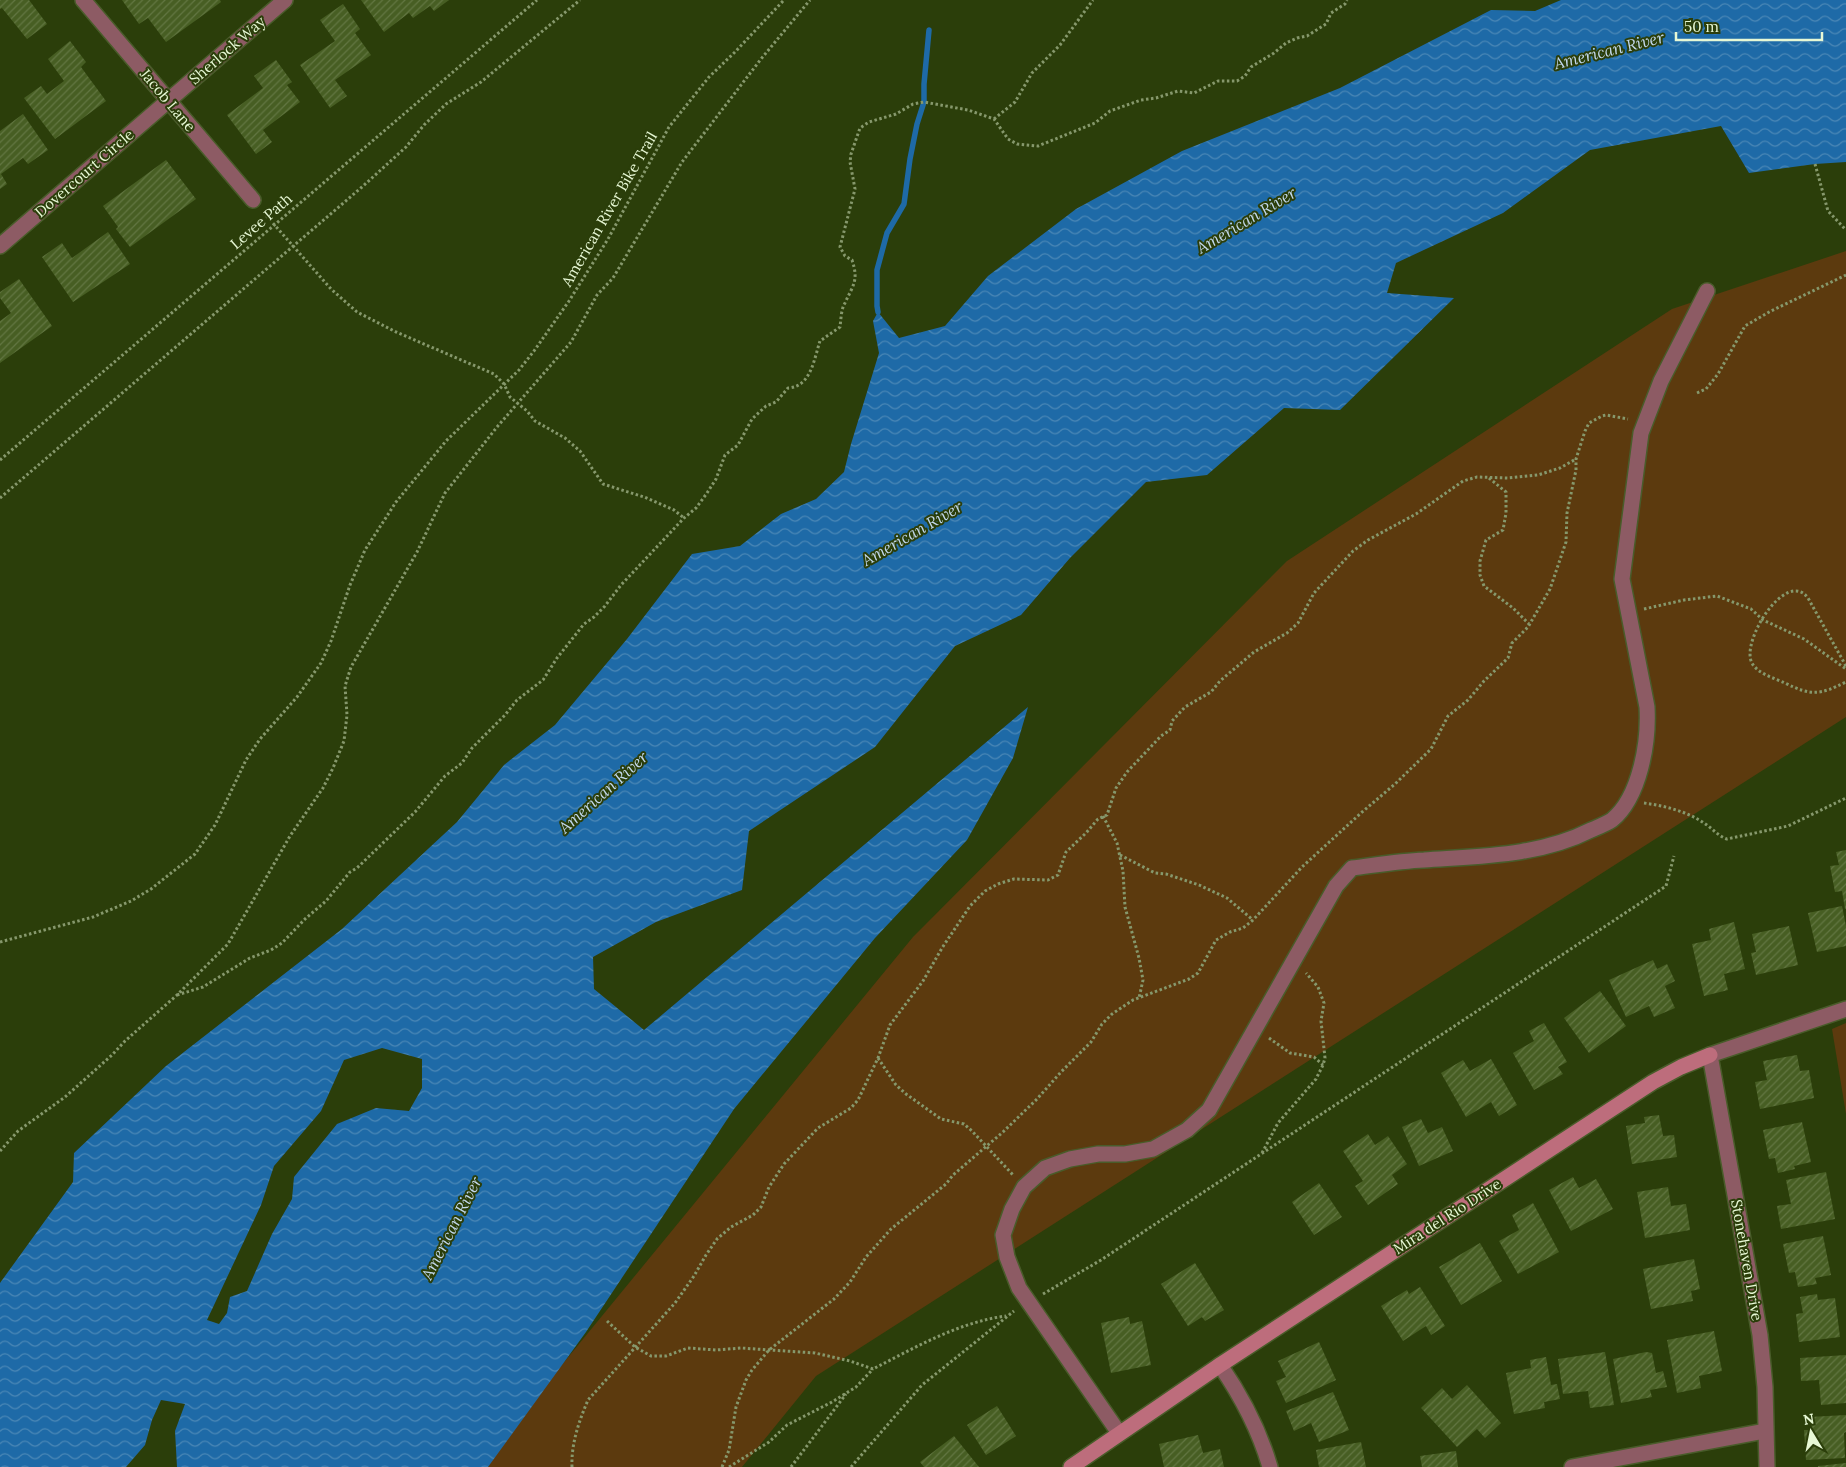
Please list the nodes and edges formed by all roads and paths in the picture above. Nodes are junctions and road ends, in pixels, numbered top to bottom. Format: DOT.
graph roads {
  1 [pos="83,0"];
  2 [pos="285,0"];
  3 [pos="537,0"];
  4 [pos="580,0"];
  5 [pos="784,0"];
  6 [pos="810,0"];
  7 [pos="1093,0"];
  8 [pos="1347,0"];
  9 [pos="169,101"];
  10 [pos="994,119"];
  11 [pos="1815,164"];
  12 [pos="252,200"];
  13 [pos="274,225"];
  14 [pos="1846,230"];
  15 [pos="0,246"];
  16 [pos="292,246"];
  17 [pos="1846,275"];
  18 [pos="1707,291"];
  19 [pos="504,384"];
  20 [pos="1697,393"];
  21 [pos="518,404"];
  22 [pos="1646,421"];
  23 [pos="1576,459"];
  24 [pos="0,460"];
  25 [pos="1489,478"];
  26 [pos="0,498"];
  27 [pos="684,518"];
  28 [pos="1629,615"];
  29 [pos="1762,620"];
  30 [pos="1530,624"];
  31 [pos="1846,668"];
  32 [pos="1846,682"];
  33 [pos="1846,798"];
  34 [pos="1628,799"];
  35 [pos="1103,816"];
  36 [pos="1119,855"];
  37 [pos="1674,856"];
  38 [pos="1253,920"];
  39 [pos="0,942"];
  40 [pos="1292,963"];
  41 [pos="177,995"];
  42 [pos="1139,998"];
  43 [pos="1846,1009"];
  44 [pos="1256,1027"];
  45 [pos="1710,1055"];
  46 [pos="878,1058"];
  47 [pos="1323,1065"];
  48 [pos="987,1145"];
  49 [pos="0,1151"];
  50 [pos="1262,1153"];
  51 [pos="1024,1187"];
  52 [pos="1030,1302"];
  53 [pos="1008,1316"];
  54 [pos="606,1321"];
  55 [pos="635,1347"];
  56 [pos="769,1350"];
  57 [pos="1220,1365"];
  58 [pos="873,1369"];
  59 [pos="846,1393"];
  60 [pos="1765,1431"];
  61 [pos="1119,1433"];
  62 [pos="572,1467"];
  63 [pos="722,1467"];
  64 [pos="729,1467"];
  65 [pos="791,1467"];
  66 [pos="851,1467"];
  67 [pos="1071,1467"];
  68 [pos="1270,1467"];
  69 [pos="1572,1467"];
  70 [pos="1767,1467"];
  1 -- 9 [label="street, Jacob Lane"];
  2 -- 9 [label="street, Sherlock Way"];
  3 -- 13 [label="path, Levee Path"];
  4 -- 16 [label="path"];
  5 -- 19 [label="path, American River Bike Trail"];
  6 -- 21 [label="path"];
  7 -- 10 [label="path"];
  8 -- 10 [label="path"];
  9 -- 12 [label="street, Jacob Lane"];
  9 -- 15 [label="street, Dovercourt Circle"];
  10 -- 27 [label="path"];
  11 -- 14 [label="path"];
  12 -- 13 [label="path"];
  13 -- 16 [label="path"];
  13 -- 24 [label="path, Levee Path"];
  16 -- 19 [label="path"];
  16 -- 26 [label="path"];
  17 -- 20 [label="path"];
  18 -- 22 [label="street"];
  19 -- 21 [label="path"];
  19 -- 39 [label="path, American River Bike Trail"];
  21 -- 27 [label="path"];
  21 -- 41 [label="path"];
  22 -- 23 [label="path"];
  22 -- 28 [label="street"];
  23 -- 25 [label="path"];
  23 -- 30 [label="path"];
  25 -- 30 [label="path"];
  25 -- 35 [label="path"];
  27 -- 41 [label="path"];
  28 -- 29 [label="path"];
  28 -- 34 [label="street"];
  29 -- 31 [label="path"];
  29 -- 31 [label="path"];
  29 -- 32 [label="path"];
  30 -- 38 [label="path"];
  33 -- 34 [label="path"];
  34 -- 40 [label="street"];
  35 -- 36 [label="path"];
  35 -- 46 [label="path"];
  36 -- 38 [label="path"];
  36 -- 42 [label="path"];
  37 -- 50 [label="path"];
  38 -- 42 [label="path"];
  40 -- 44 [label="street"];
  40 -- 47 [label="path"];
  41 -- 49 [label="path"];
  42 -- 48 [label="path"];
  43 -- 45 [label="street, Mira del Rio Drive"];
  44 -- 47 [label="path"];
  44 -- 51 [label="street"];
  45 -- 57 [label="street, Mira del Rio Drive"];
  45 -- 60 [label="street, Stonehaven Drive"];
  46 -- 48 [label="path"];
  46 -- 55 [label="path"];
  47 -- 50 [label="path"];
  48 -- 51 [label="path"];
  48 -- 56 [label="path"];
  50 -- 52 [label="path"];
  51 -- 52 [label="street"];
  52 -- 53 [label="path"];
  52 -- 61 [label="street"];
  53 -- 58 [label="path"];
  53 -- 66 [label="path"];
  54 -- 55 [label="path"];
  55 -- 56 [label="path"];
  55 -- 62 [label="path"];
  56 -- 58 [label="path"];
  56 -- 63 [label="path"];
  57 -- 61 [label="street, Mira del Rio Drive"];
  57 -- 68 [label="street"];
  58 -- 59 [label="path"];
  59 -- 64 [label="path"];
  59 -- 65 [label="path"];
  60 -- 69 [label="street"];
  60 -- 70 [label="street, Stonehaven Drive"];
  61 -- 67 [label="street, Mira del Rio Drive"];
}
